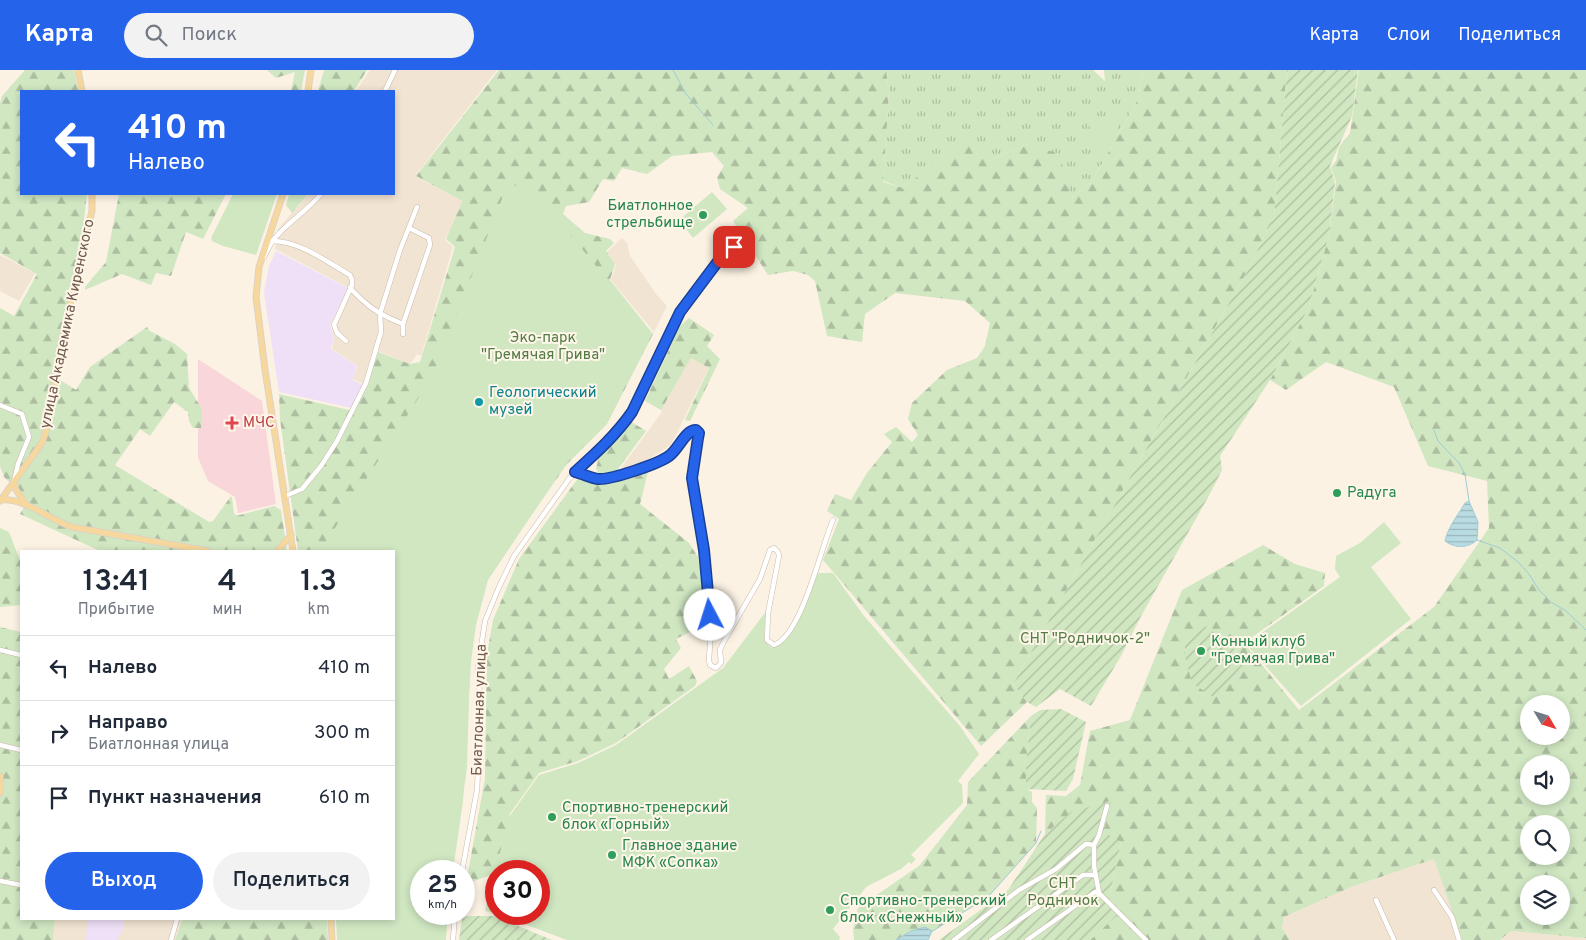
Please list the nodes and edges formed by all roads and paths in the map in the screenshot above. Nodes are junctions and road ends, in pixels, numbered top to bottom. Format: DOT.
graph roads {
  1 [pos="78,70"];
  2 [pos="310,70"];
  3 [pos="395,70"];
  4 [pos="82,90"];
  5 [pos="308,90"];
  6 [pos="385,90"];
  7 [pos="92,195"];
  8 [pos="283,195"];
  9 [pos="320,195"];
  10 [pos="417,207"];
  11 [pos="409,228"];
  12 [pos="272,241"];
  13 [pos="741,242"];
  14 [pos="259,267"];
  15 [pos="350,288"];
  16 [pos="380,314"];
  17 [pos="403,324"];
  18 [pos="403,334"];
  19 [pos="346,340"];
  20 [pos="0,405"];
  21 [pos="575,472"];
  22 [pos="14,482"];
  23 [pos="285,496"];
  24 [pos="0,500"];
  25 [pos="27,505"];
  26 [pos="833,520"];
  27 [pos="291,535"];
  28 [pos="202,550"];
  29 [pos="278,550"];
  30 [pos="293,550"];
  31 [pos="2,652"];
  32 [pos="20,655"];
  33 [pos="0,745"];
  34 [pos="20,750"];
  35 [pos="0,776"];
  36 [pos="0,793"];
  37 [pos="1107,806"];
  38 [pos="1094,845"];
  39 [pos="464,860"];
  40 [pos="1095,875"];
  41 [pos="0,881"];
  42 [pos="20,885"];
  43 [pos="1434,890"];
  44 [pos="1099,893"];
  45 [pos="1376,900"];
  46 [pos="177,920"];
  47 [pos="331,920"];
  48 [pos="454,925"];
  49 [pos="171,940"];
  50 [pos="332,940"];
  51 [pos="453,940"];
  52 [pos="954,940"];
  53 [pos="991,940"];
  54 [pos="1027,940"];
  55 [pos="1146,940"];
  56 [pos="1394,940"];
  57 [pos="1459,940"];
  1 -- 4 [label="main road"];
  2 -- 5 [label="main road"];
  3 -- 6 [label="street"];
  7 -- 22 [label="main road, улица Академика Киренского"];
  8 -- 14 [label="main road"];
  9 -- 12 [label="street"];
  10 -- 11 [label="street"];
  11 -- 16 [label="street"];
  11 -- 17 [label="street"];
  12 -- 14 [label="street"];
  12 -- 15 [label="street"];
  13 -- 21 [label="street, Биатлонная улица"];
  14 -- 23 [label="main road"];
  15 -- 16 [label="street"];
  15 -- 19 [label="street"];
  16 -- 17 [label="street"];
  16 -- 23 [label="street"];
  17 -- 18 [label="street"];
  20 -- 22 [label="street"];
  21 -- 26 [label="street"];
  21 -- 39 [label="street, Биатлонная улица"];
  22 -- 24 [label="main road, улица Академика Киренского"];
  22 -- 25 [label="main road"];
  23 -- 27 [label="main road"];
  24 -- 25 [label="main road"];
  25 -- 28 [label="main road"];
  27 -- 29 [label="main road"];
  27 -- 30 [label="main road"];
  31 -- 32 [label="street"];
  33 -- 34 [label="street"];
  35 -- 36 [label="main road"];
  37 -- 38 [label="street"];
  38 -- 40 [label="street"];
  38 -- 52 [label="street"];
  40 -- 44 [label="street"];
  40 -- 53 [label="street"];
  41 -- 42 [label="street"];
  43 -- 57 [label="street"];
  44 -- 54 [label="street"];
  44 -- 55 [label="street"];
  45 -- 56 [label="street"];
  46 -- 49 [label="street"];
  47 -- 50 [label="main road"];
  48 -- 51 [label="street"];
}
